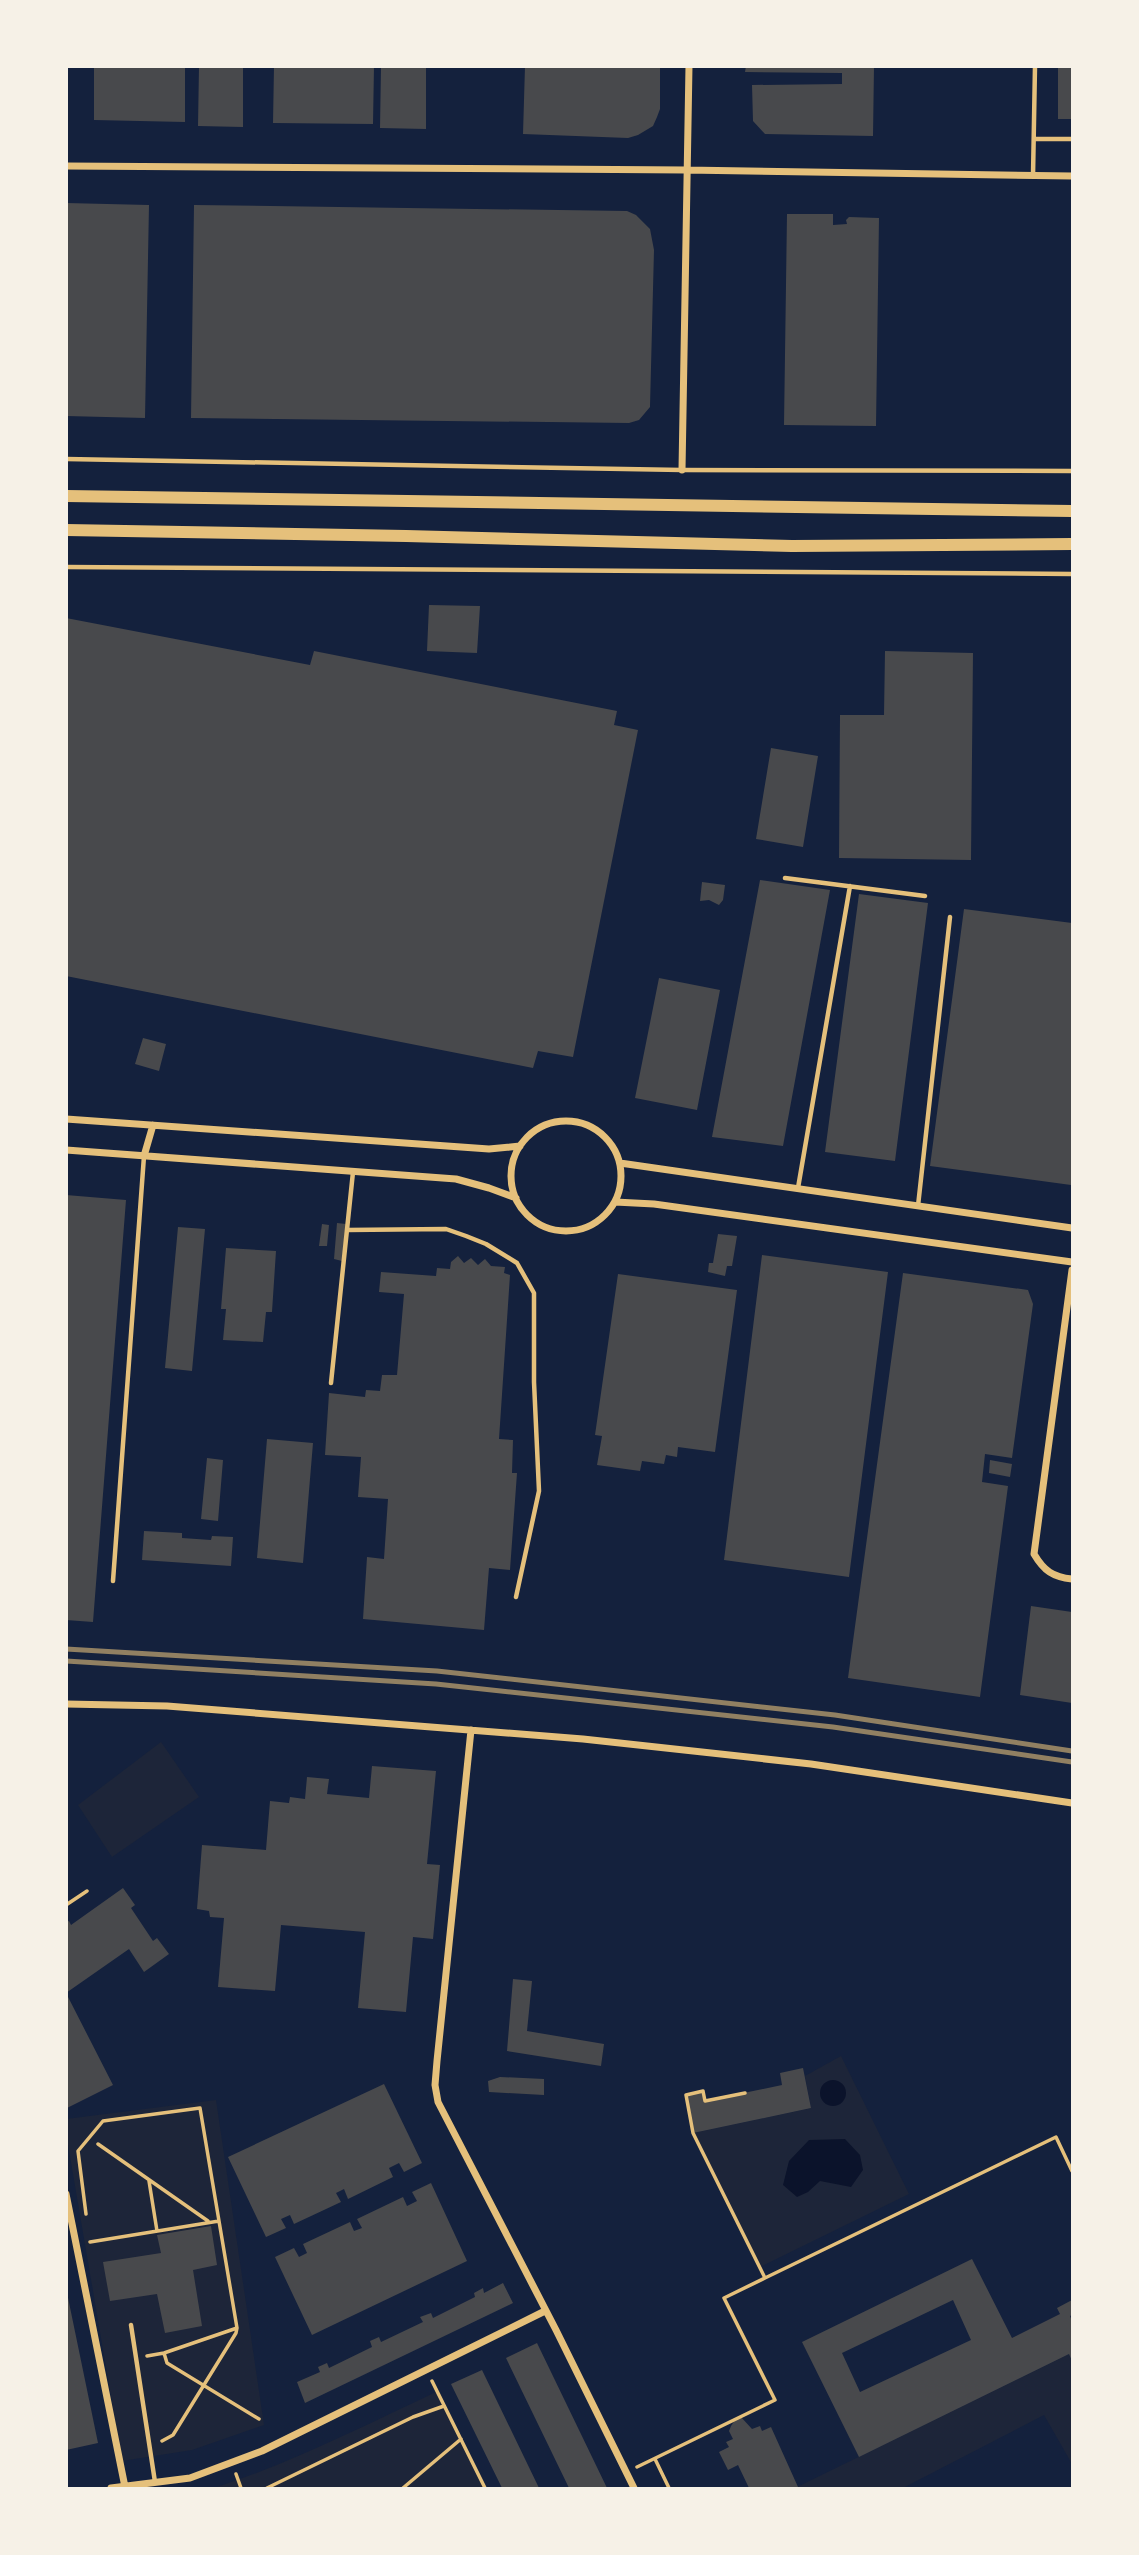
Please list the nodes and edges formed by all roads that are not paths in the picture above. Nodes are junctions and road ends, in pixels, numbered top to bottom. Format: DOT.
graph roads {
  1 [pos="689,66"];
  2 [pos="1035,66"];
  3 [pos="1034,139"];
  4 [pos="1073,139"];
  5 [pos="66,166"];
  6 [pos="685,170"];
  7 [pos="1033,176"];
  8 [pos="1073,176"];
  9 [pos="66,459"];
  10 [pos="682,470"];
  11 [pos="1073,471"];
  12 [pos="66,496"];
  13 [pos="1073,511"];
  14 [pos="66,530"];
  15 [pos="1073,544"];
  16 [pos="66,567"];
  17 [pos="1073,574"];
  18 [pos="785,878"];
  19 [pos="850,886"];
  20 [pos="925,895"];
  21 [pos="950,917"];
  22 [pos="66,1119"];
  23 [pos="153,1125"];
  24 [pos="520,1146"];
  25 [pos="66,1150"];
  26 [pos="144,1156"];
  27 [pos="620,1163"];
  28 [pos="353,1171"];
  29 [pos="799,1188"];
  30 [pos="516,1198"];
  31 [pos="615,1202"];
  32 [pos="918,1206"];
  33 [pos="1073,1228"];
  34 [pos="347,1230"];
  35 [pos="1073,1262"];
  36 [pos="1073,1270"];
  37 [pos="331,1383"];
  38 [pos="1073,1579"];
  39 [pos="113,1581"];
  40 [pos="516,1597"];
  41 [pos="66,1704"];
  42 [pos="471,1730"];
  43 [pos="1073,1803"];
  44 [pos="66,2193"];
  45 [pos="545,2311"];
  46 [pos="131,2325"];
  47 [pos="155,2483"];
  48 [pos="125,2487"];
  49 [pos="111,2488"];
  50 [pos="634,2488"];
  1 -- 6 [label="street"];
  2 -- 3 [label="lane"];
  3 -- 4 [label="lane"];
  3 -- 7 [label="lane"];
  5 -- 6 [label="street"];
  6 -- 7 [label="street"];
  6 -- 10 [label="street"];
  7 -- 8 [label="street"];
  9 -- 10 [label="lane"];
  10 -- 11 [label="lane"];
  12 -- 13 [label="main road"];
  14 -- 15 [label="main road"];
  16 -- 17 [label="lane"];
  18 -- 19 [label="lane"];
  19 -- 20 [label="lane"];
  19 -- 29 [label="lane"];
  21 -- 32 [label="lane"];
  22 -- 23 [label="street"];
  23 -- 24 [label="street"];
  23 -- 26 [label="street"];
  24 -- 27 [label="street"];
  24 -- 30 [label="street"];
  25 -- 26 [label="street"];
  26 -- 28 [label="street"];
  26 -- 39 [label="lane"];
  27 -- 29 [label="street"];
  27 -- 31 [label="street"];
  28 -- 30 [label="street"];
  28 -- 34 [label="lane"];
  29 -- 32 [label="street"];
  30 -- 31 [label="street"];
  31 -- 35 [label="street"];
  32 -- 33 [label="street"];
  34 -- 37 [label="lane"];
  34 -- 40 [label="lane"];
  36 -- 38 [label="street"];
  41 -- 42 [label="street"];
  42 -- 43 [label="street"];
  42 -- 45 [label="street"];
  44 -- 48 [label="street"];
  45 -- 47 [label="street"];
  45 -- 50 [label="street"];
  46 -- 47 [label="lane"];
  47 -- 48 [label="street"];
  48 -- 49 [label="street"];
}
